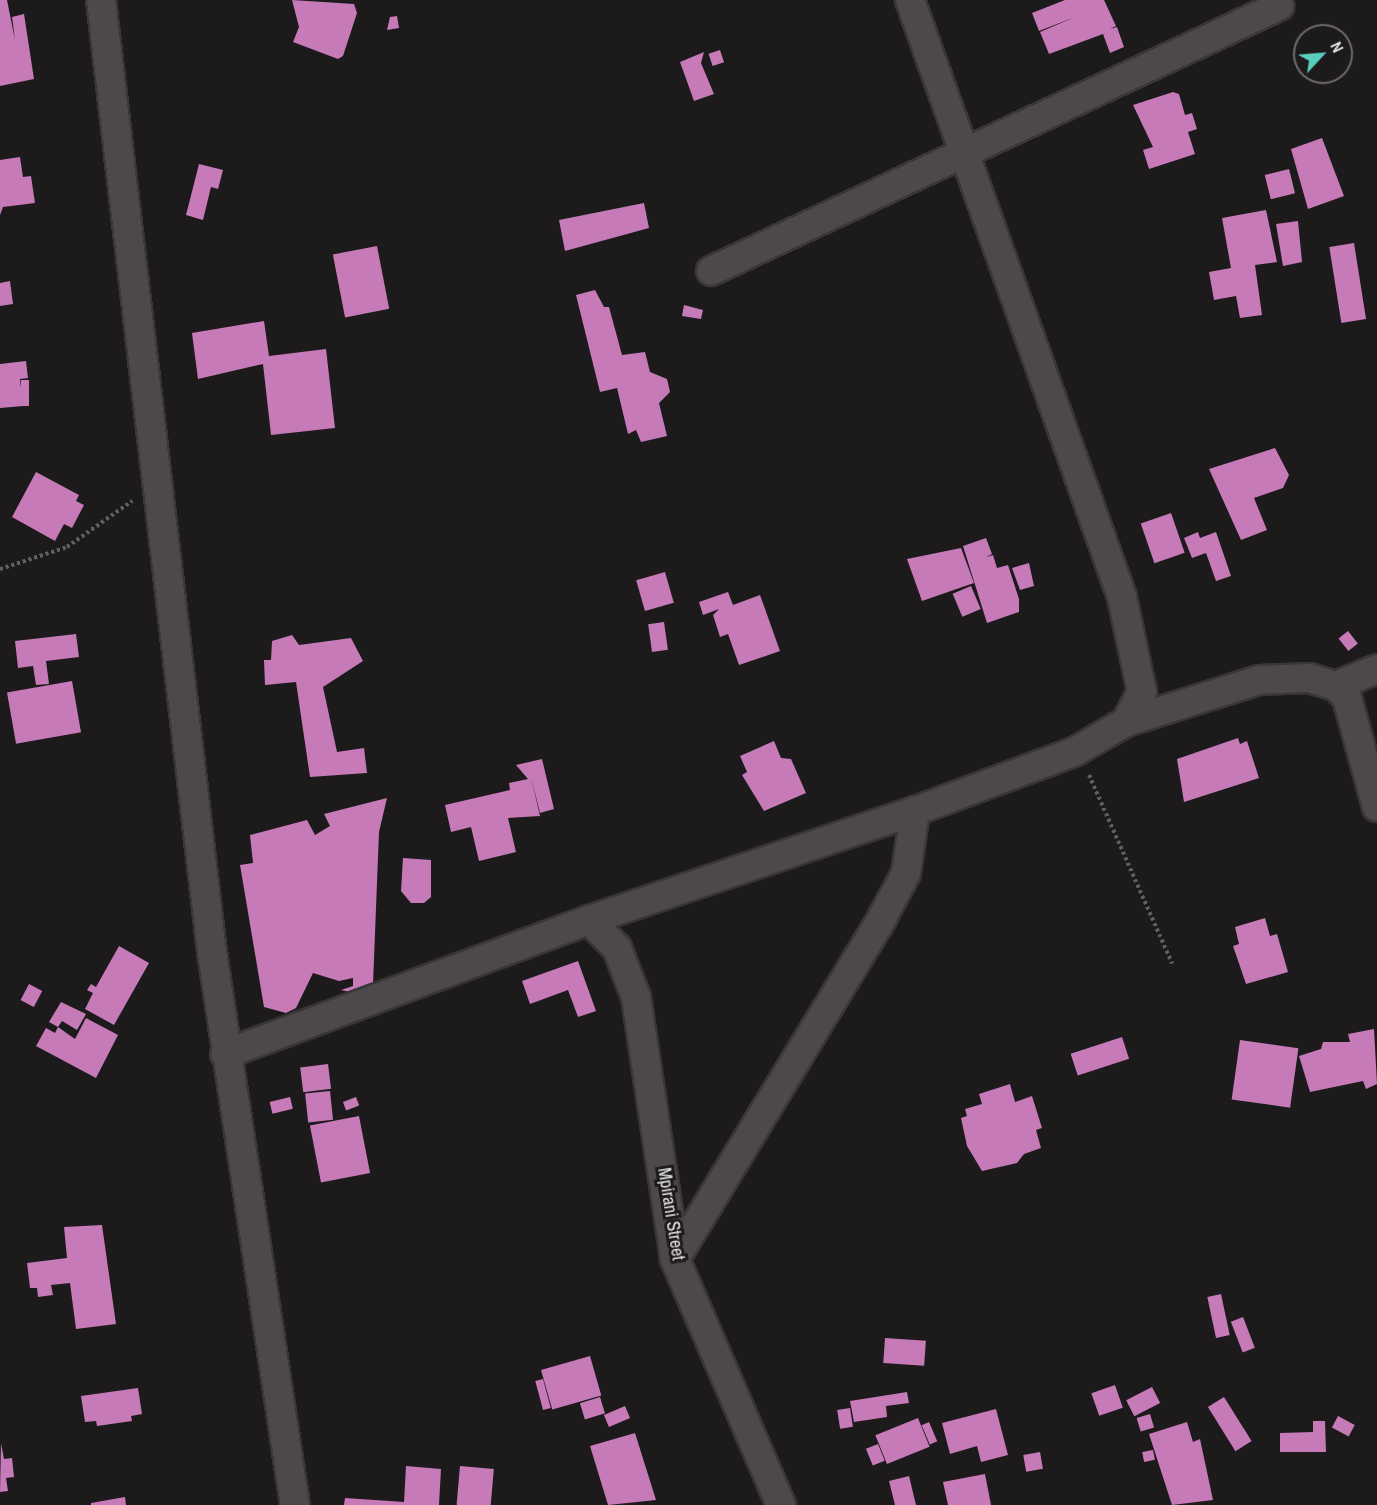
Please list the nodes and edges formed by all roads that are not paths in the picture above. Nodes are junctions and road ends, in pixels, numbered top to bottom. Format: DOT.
graph roads {
  1 [pos="101,0"];
  2 [pos="910,0"];
  3 [pos="1279,6"];
  4 [pos="966,151"];
  5 [pos="711,272"];
  6 [pos="1377,669"];
  7 [pos="1336,686"];
  8 [pos="1126,722"];
  9 [pos="1377,807"];
  10 [pos="915,811"];
  11 [pos="589,920"];
  12 [pos="225,1054"];
  13 [pos="675,1260"];
  14 [pos="295,1505"];
  15 [pos="781,1505"];
  1 -- 12 [label="street"];
  2 -- 4 [label="street"];
  3 -- 4 [label="street"];
  4 -- 5 [label="street"];
  4 -- 8 [label="street"];
  6 -- 7 [label="street"];
  7 -- 8 [label="street"];
  7 -- 9 [label="street"];
  8 -- 10 [label="street"];
  10 -- 11 [label="street"];
  10 -- 13 [label="street"];
  11 -- 12 [label="street"];
  11 -- 13 [label="street, Mpirani Street"];
  12 -- 14 [label="street"];
  13 -- 15 [label="street, Mpirani Street"];
}
